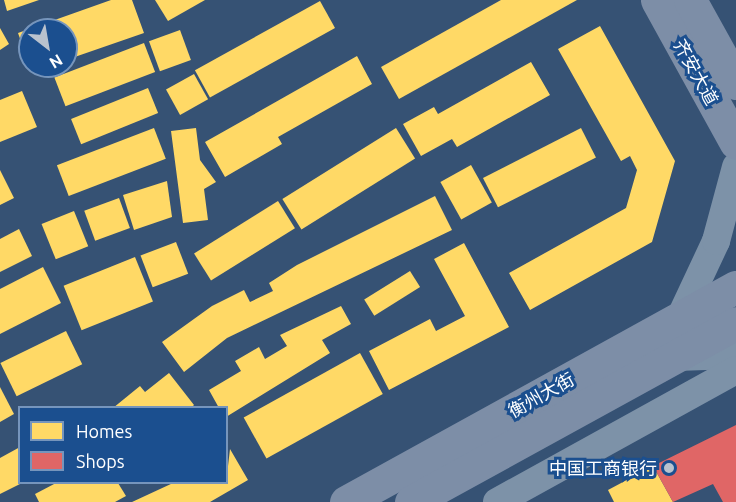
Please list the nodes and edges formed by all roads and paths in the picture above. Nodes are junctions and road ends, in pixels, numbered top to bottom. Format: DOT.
graph roads {
  1 [pos="657,0"];
  2 [pos="690,0"];
  3 [pos="736,83"];
  4 [pos="736,143"];
  5 [pos="736,167"];
  6 [pos="736,287"];
  7 [pos="680,318"];
  8 [pos="736,323"];
  9 [pos="736,355"];
  10 [pos="674,357"];
  11 [pos="736,370"];
  12 [pos="346,502"];
  13 [pos="411,502"];
  14 [pos="497,502"];
  1 -- 4 [label="main road, 齐安大道"];
  2 -- 3 [label="main road, 齐安大道"];
  5 -- 7 [label="street"];
  6 -- 7 [label="main road, 衡州大街"];
  7 -- 12 [label="main road, 衡州大街"];
  8 -- 10 [label="main road, 衡州大街"];
  9 -- 10 [label="street"];
  10 -- 13 [label="main road, 衡州大街"];
  11 -- 14 [label="street"];
}
